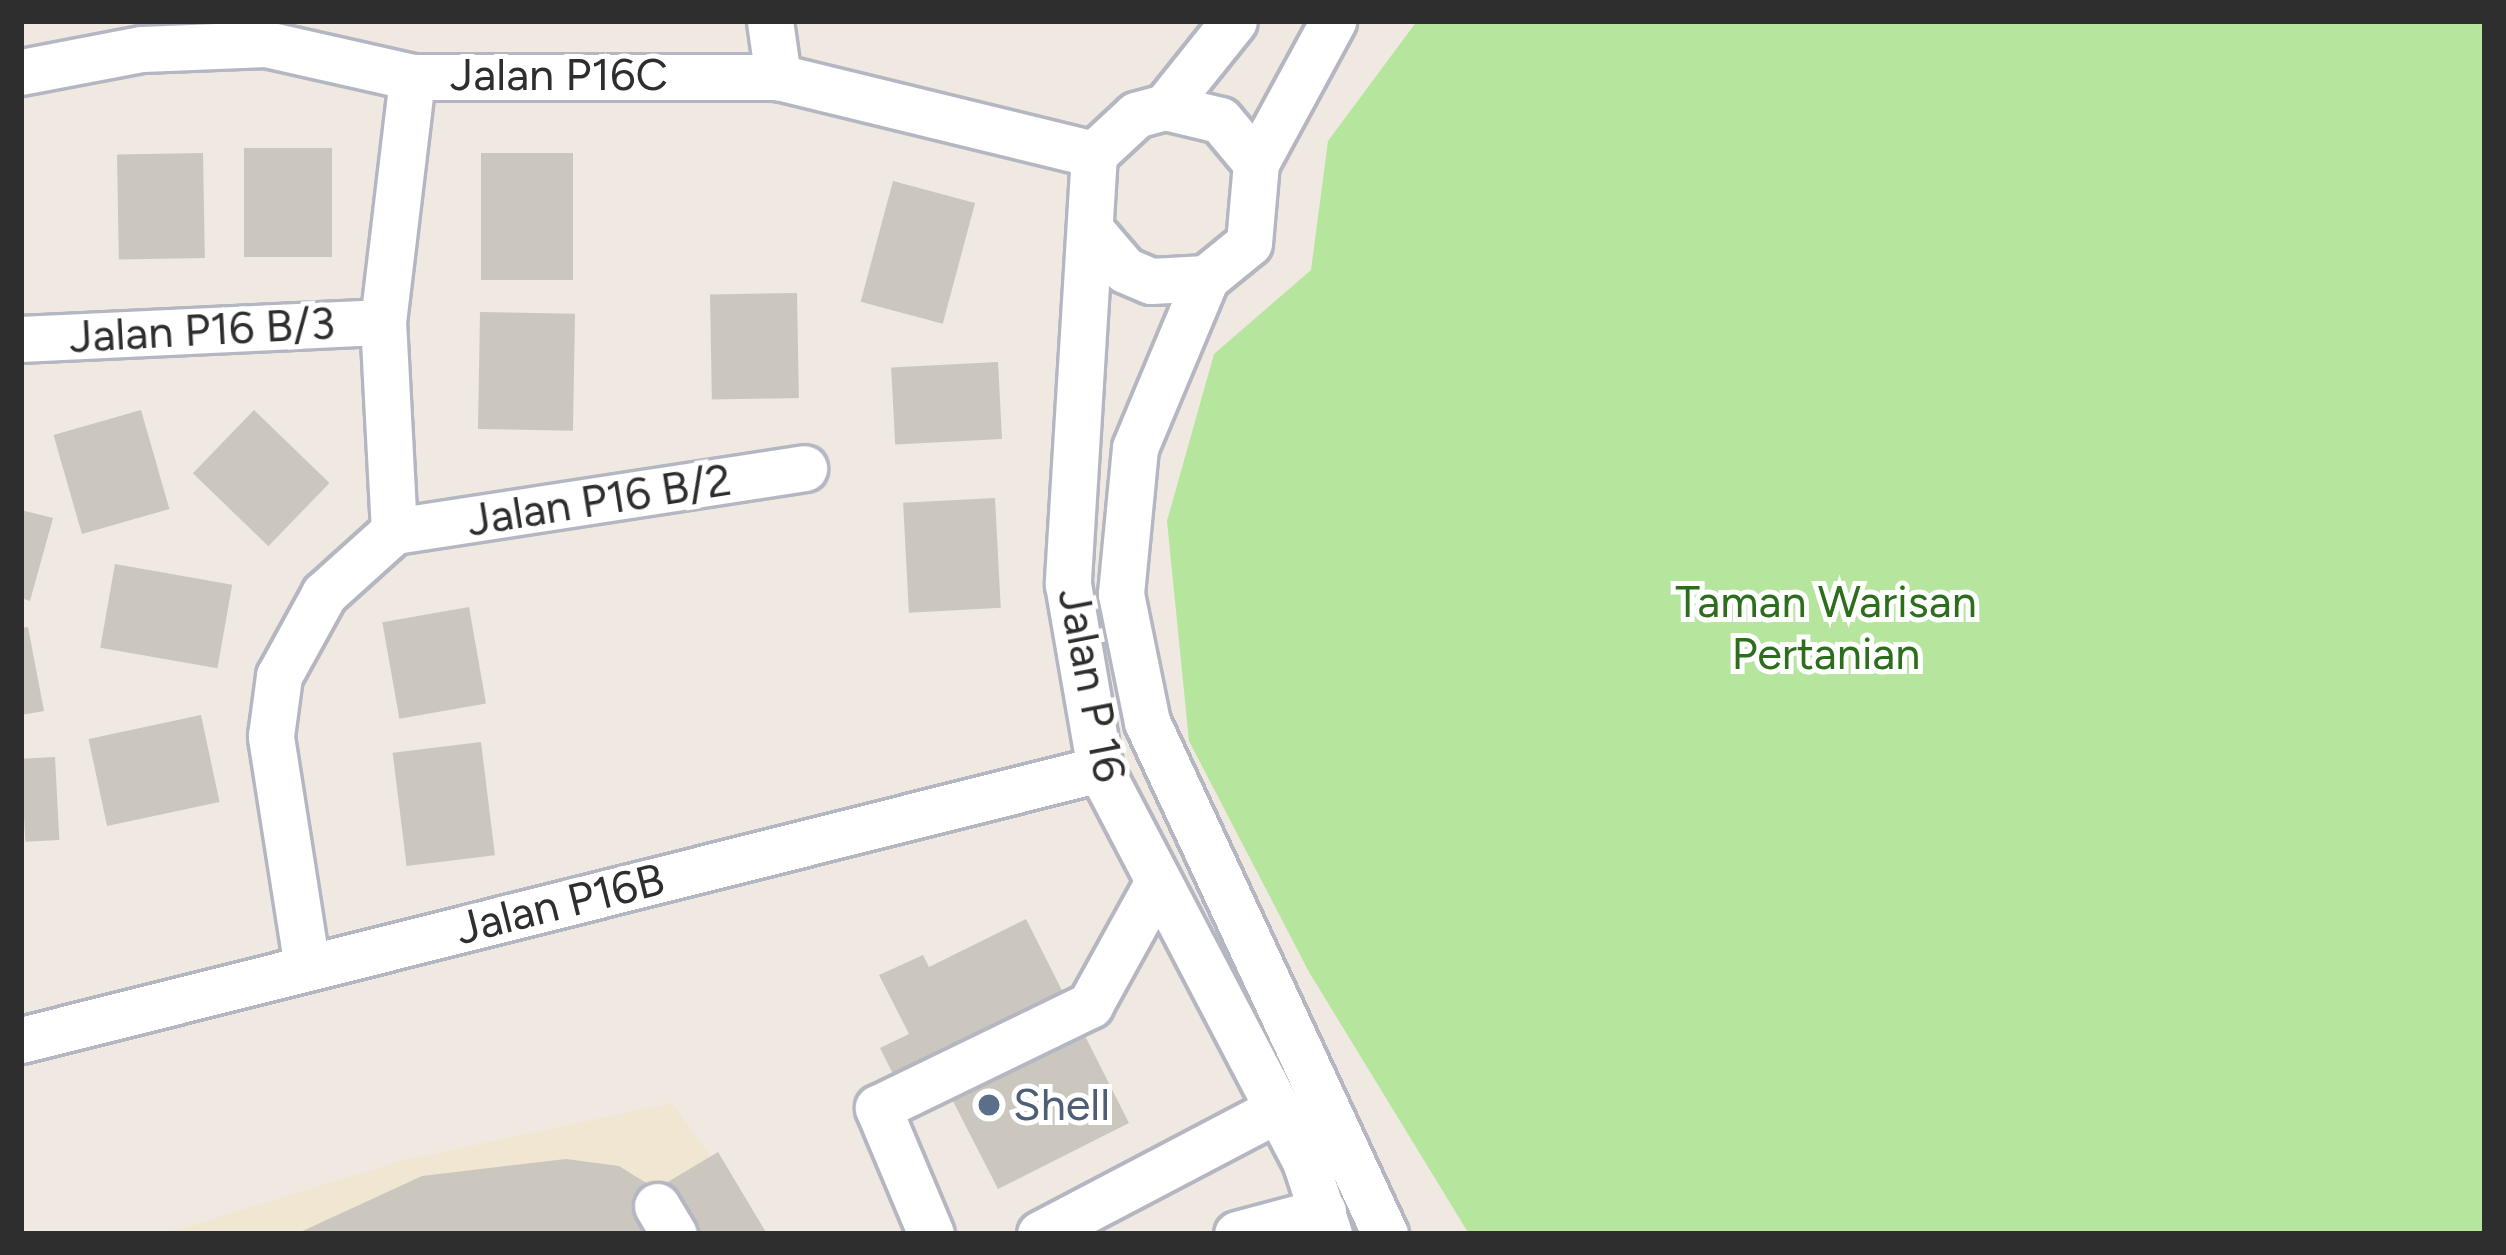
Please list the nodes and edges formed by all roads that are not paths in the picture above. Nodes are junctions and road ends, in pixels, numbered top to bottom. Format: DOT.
graph roads {
  1 [pos="770,21"];
  2 [pos="1234,21"];
  3 [pos="1333,21"];
  4 [pos="21,72"];
  5 [pos="412,77"];
  6 [pos="778,77"];
  7 [pos="1165,107"];
  8 [pos="1094,154"];
  9 [pos="1256,163"];
  10 [pos="1090,229"];
  11 [pos="1206,278"];
  12 [pos="383,322"];
  13 [pos="21,339"];
  14 [pos="804,469"];
  15 [pos="394,531"];
  16 [pos="1100,769"];
  17 [pos="1154,889"];
  18 [pos="308,967"];
  19 [pos="21,1040"];
  20 [pos="1278,1109"];
  21 [pos="1326,1223"];
  22 [pos="931,1234"];
  23 [pos="1040,1234"];
  24 [pos="1237,1234"];
  25 [pos="1384,1234"];
  1 -- 6 [label="street"];
  2 -- 7 [label="street"];
  3 -- 9 [label="street, Jalan P 16"];
  4 -- 5 [label="street, Jalan P16C"];
  5 -- 6 [label="street, Jalan P16C"];
  5 -- 12 [label="street"];
  6 -- 8 [label="street, Jalan P16C"];
  7 -- 8 [label="street"];
  7 -- 9 [label="street"];
  8 -- 10 [label="street, Jalan P 16"];
  9 -- 11 [label="street, Jalan P 16"];
  10 -- 11 [label="street"];
  10 -- 16 [label="street, Jalan P 16"];
  11 -- 25 [label="street, Jalan P 16"];
  12 -- 13 [label="street, Jalan P16 B/3"];
  12 -- 15 [label="street"];
  14 -- 15 [label="street, Jalan P16 B/2"];
  15 -- 18 [label="street"];
  16 -- 17 [label="street, Jalan P 16"];
  16 -- 18 [label="street, Jalan P16B"];
  17 -- 20 [label="street, Jalan P 16"];
  17 -- 22 [label="street"];
  18 -- 19 [label="street, Jalan P16B"];
  20 -- 21 [label="street, Jalan P 16"];
  20 -- 23 [label="street"];
  21 -- 24 [label="street"];
}
